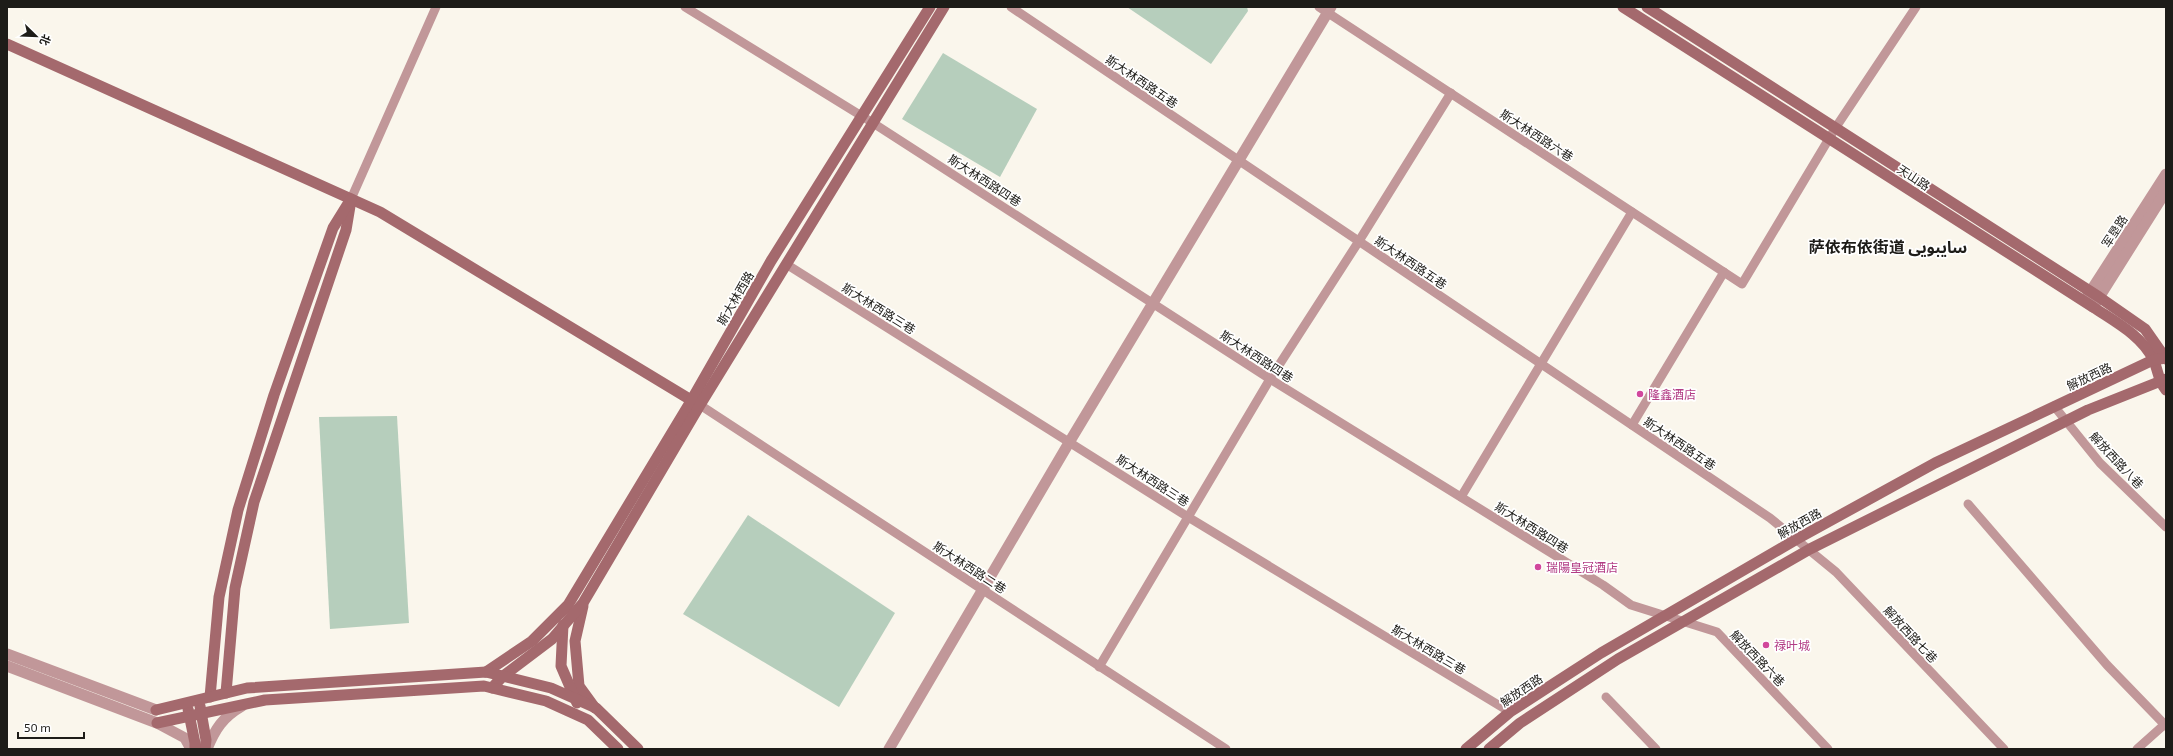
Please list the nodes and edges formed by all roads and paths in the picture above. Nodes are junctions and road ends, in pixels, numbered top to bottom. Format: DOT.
graph roads {
  1 [pos="436,7"];
  2 [pos="685,7"];
  3 [pos="930,7"];
  4 [pos="944,7"];
  5 [pos="1011,7"];
  6 [pos="1624,7"];
  7 [pos="1647,7"];
  8 [pos="1916,7"];
  9 [pos="1326,9"];
  10 [pos="7,44"];
  11 [pos="1451,93"];
  12 [pos="863,117"];
  13 [pos="873,123"];
  14 [pos="1836,127"];
  15 [pos="1830,139"];
  16 [pos="1239,161"];
  17 [pos="2166,174"];
  18 [pos="2166,191"];
  19 [pos="351,199"];
  20 [pos="1632,212"];
  21 [pos="1359,241"];
  22 [pos="786,264"];
  23 [pos="1724,272"];
  24 [pos="2095,294"];
  25 [pos="1154,303"];
  26 [pos="2088,304"];
  27 [pos="2166,358"];
  28 [pos="2153,360"];
  29 [pos="1540,363"];
  30 [pos="1270,379"];
  31 [pos="2162,380"];
  32 [pos="2166,390"];
  33 [pos="695,403"];
  34 [pos="2054,406"];
  35 [pos="2066,420"];
  36 [pos="1632,425"];
  37 [pos="1070,442"];
  38 [pos="1461,497"];
  39 [pos="1968,504"];
  40 [pos="1188,517"];
  41 [pos="2166,527"];
  42 [pos="1797,538"];
  43 [pos="1810,549"];
  44 [pos="984,591"];
  45 [pos="583,603"];
  46 [pos="568,605"];
  47 [pos="1631,605"];
  48 [pos="1665,616"];
  49 [pos="1684,622"];
  50 [pos="562,628"];
  51 [pos="7,654"];
  52 [pos="7,666"];
  53 [pos="1099,667"];
  54 [pos="486,672"];
  55 [pos="502,677"];
  56 [pos="492,688"];
  57 [pos="226,693"];
  58 [pos="210,697"];
  59 [pos="1606,698"];
  60 [pos="197,700"];
  61 [pos="576,700"];
  62 [pos="186,703"];
  63 [pos="249,703"];
  64 [pos="596,708"];
  65 [pos="156,710"];
  66 [pos="1510,712"];
  67 [pos="202,713"];
  68 [pos="190,715"];
  69 [pos="588,720"];
  70 [pos="157,723"];
  71 [pos="2165,725"];
  72 [pos="191,749"];
  73 [pos="195,749"];
  74 [pos="206,749"];
  75 [pos="618,749"];
  76 [pos="638,749"];
  77 [pos="889,749"];
  78 [pos="1226,749"];
  79 [pos="1466,749"];
  80 [pos="1489,749"];
  81 [pos="1656,749"];
  82 [pos="1828,749"];
  83 [pos="2004,749"];
  84 [pos="2137,749"];
  1 -- 19 [label="street"];
  2 -- 12 [label="street, 斯大林西路四巷"];
  3 -- 12 [label="main road, 斯大林西路"];
  4 -- 13 [label="main road, 斯大林西路"];
  5 -- 16 [label="street, 斯大林西路五巷"];
  6 -- 15 [label="main road, 天山路"];
  7 -- 14 [label="main road, 天山路"];
  8 -- 14 [label="street"];
  9 -- 11 [label="street, 斯大林西路六巷"];
  9 -- 16 [label="street"];
  10 -- 19 [label="main road"];
  11 -- 20 [label="street, 斯大林西路六巷"];
  11 -- 21 [label="street"];
  12 -- 13 [label="street, 斯大林西路四巷"];
  12 -- 33 [label="main road, 斯大林西路"];
  13 -- 22 [label="main road, 斯大林西路"];
  13 -- 25 [label="street, 斯大林西路四巷"];
  14 -- 15 [label="street"];
  14 -- 24 [label="main road, 天山路"];
  15 -- 23 [label="street, 斯大林西路六巷"];
  15 -- 26 [label="main road, 天山路"];
  16 -- 21 [label="street, 斯大林西路五巷"];
  16 -- 25 [label="street"];
  17 -- 24 [label="street, 军垦路"];
  18 -- 24 [label="street, 军垦路"];
  19 -- 33 [label="main road"];
  19 -- 57 [label="main road"];
  19 -- 58 [label="main road"];
  20 -- 23 [label="street, 斯大林西路六巷"];
  20 -- 29 [label="street"];
  21 -- 29 [label="street, 斯大林西路五巷"];
  21 -- 30 [label="street"];
  22 -- 33 [label="main road, 斯大林西路"];
  22 -- 37 [label="street, 斯大林西路三巷"];
  23 -- 36 [label="street"];
  24 -- 26 [label="street, 军垦路"];
  24 -- 27 [label="main road, 天山路"];
  25 -- 30 [label="street, 斯大林西路四巷"];
  25 -- 37 [label="street"];
  26 -- 28 [label="main road, 天山路"];
  27 -- 28 [label="main road, 解放西路"];
  28 -- 31 [label="main road, 天山路"];
  28 -- 34 [label="main road, 解放西路"];
  29 -- 36 [label="street, 斯大林西路五巷"];
  29 -- 38 [label="street"];
  30 -- 38 [label="street, 斯大林西路四巷"];
  30 -- 40 [label="street"];
  31 -- 32 [label="main road, 天山路"];
  31 -- 35 [label="main road"];
  33 -- 44 [label="street, 斯大林西路二巷"];
  33 -- 45 [label="main road, 斯大林西路"];
  33 -- 46 [label="main road, 斯大林西路"];
  34 -- 35 [label="street, 解放西路八巷"];
  34 -- 42 [label="main road, 解放西路"];
  35 -- 41 [label="street, 解放西路八巷"];
  35 -- 43 [label="main road"];
  36 -- 42 [label="street, 斯大林西路五巷"];
  37 -- 40 [label="street, 斯大林西路三巷"];
  37 -- 44 [label="street"];
  38 -- 47 [label="street, 斯大林西路四巷"];
  39 -- 71 [label="street"];
  40 -- 53 [label="street"];
  40 -- 66 [label="street, 斯大林西路三巷"];
  42 -- 43 [label="street, 解放西路七巷"];
  42 -- 48 [label="main road, 解放西路"];
  43 -- 49 [label="main road"];
  43 -- 83 [label="street, 解放西路七巷"];
  44 -- 53 [label="street, 斯大林西路二巷"];
  44 -- 77 [label="street"];
  45 -- 50 [label="main road"];
  45 -- 64 [label="main road"];
  46 -- 50 [label="main road"];
  46 -- 54 [label="main road"];
  47 -- 48 [label="street, 解放西路六巷"];
  48 -- 49 [label="street, 解放西路六巷"];
  48 -- 66 [label="main road, 解放西路"];
  49 -- 80 [label="main road"];
  49 -- 82 [label="street, 解放西路六巷"];
  50 -- 55 [label="main road"];
  50 -- 61 [label="main road"];
  51 -- 65 [label="street"];
  52 -- 70 [label="street"];
  53 -- 78 [label="street, 斯大林西路二巷"];
  54 -- 55 [label="main road"];
  54 -- 57 [label="main road"];
  55 -- 56 [label="main road"];
  55 -- 61 [label="main road"];
  56 -- 63 [label="main road"];
  56 -- 69 [label="main road"];
  57 -- 58 [label="main road"];
  58 -- 60 [label="main road"];
  59 -- 81 [label="street"];
  60 -- 62 [label="main road"];
  60 -- 67 [label="main road"];
  61 -- 64 [label="main road"];
  61 -- 69 [label="main road"];
  62 -- 65 [label="main road"];
  62 -- 68 [label="main road"];
  63 -- 67 [label="main road"];
  63 -- 74 [label="street"];
  64 -- 76 [label="main road"];
  66 -- 79 [label="main road, 解放西路"];
  67 -- 68 [label="main road"];
  67 -- 74 [label="main road"];
  68 -- 70 [label="main road"];
  68 -- 73 [label="main road"];
  69 -- 75 [label="main road"];
  70 -- 72 [label="street"];
  71 -- 84 [label="street"];
}
